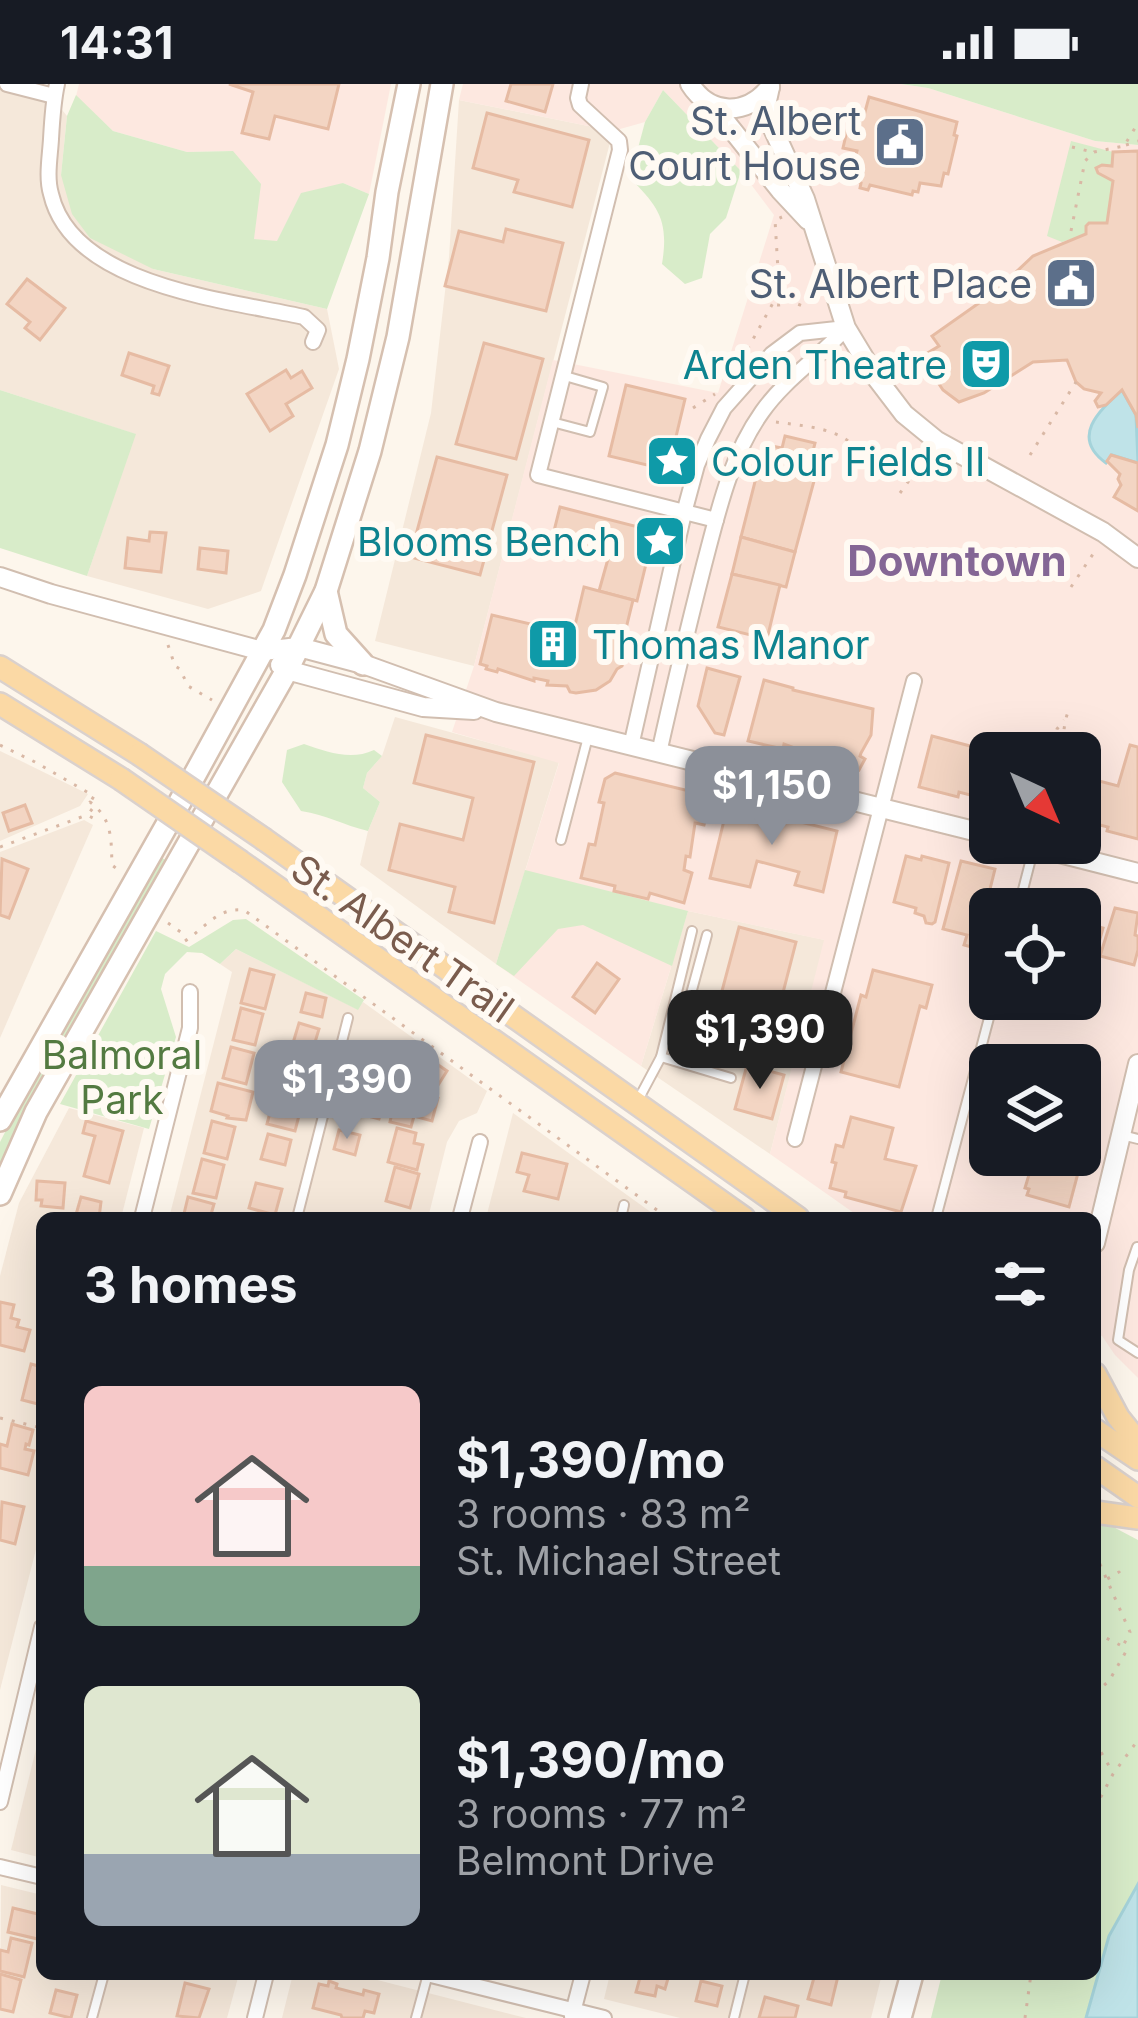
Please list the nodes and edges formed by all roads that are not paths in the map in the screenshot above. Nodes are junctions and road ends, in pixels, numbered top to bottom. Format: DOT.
graph roads {
  1 [pos="7,84"];
  2 [pos="409,84"];
  3 [pos="442,84"];
  4 [pos="581,84"];
  5 [pos="690,84"];
  6 [pos="771,86"];
  7 [pos="56,90"];
  8 [pos="714,106"];
  9 [pos="811,224"];
  10 [pos="846,328"];
  11 [pos="313,342"];
  12 [pos="564,376"];
  13 [pos="552,422"];
  14 [pos="684,512"];
  15 [pos="716,520"];
  16 [pos="1138,558"];
  17 [pos="0,578"];
  18 [pos="326,591"];
  19 [pos="299,646"];
  20 [pos="262,651"];
  21 [pos="363,664"];
  22 [pos="0,667"];
  23 [pos="287,670"];
  24 [pos="914,681"];
  25 [pos="0,704"];
  26 [pos="496,712"];
  27 [pos="589,735"];
  28 [pos="631,746"];
  29 [pos="659,753"];
  30 [pos="881,808"];
  31 [pos="969,831"];
  32 [pos="562,840"];
  33 [pos="1101,863"];
  34 [pos="1138,872"];
  35 [pos="692,931"];
  36 [pos="706,935"];
  37 [pos="685,959"];
  38 [pos="700,963"];
  39 [pos="190,992"];
  40 [pos="689,1000"];
  41 [pos="348,1018"];
  42 [pos="988,1020"];
  43 [pos="661,1057"];
  44 [pos="1138,1064"];
  45 [pos="731,1078"];
  46 [pos="636,1103"];
  47 [pos="0,1120"];
  48 [pos="1129,1137"];
  49 [pos="795,1139"];
  50 [pos="480,1142"];
  51 [pos="0,1194"];
  52 [pos="624,1205"];
  53 [pos="144,1212"];
  54 [pos="299,1212"];
  55 [pos="462,1212"];
  56 [pos="622,1212"];
  57 [pos="736,1212"];
  58 [pos="790,1212"];
  59 [pos="938,1212"];
  60 [pos="1101,1224"];
  61 [pos="1137,1247"];
  62 [pos="1134,1272"];
  63 [pos="1138,1353"];
  64 [pos="1101,1385"];
  65 [pos="1101,1434"];
  66 [pos="1138,1442"];
  67 [pos="1138,1459"];
  68 [pos="1101,1470"];
  69 [pos="1138,1497"];
  70 [pos="1101,1513"];
  71 [pos="1138,1518"];
  72 [pos="36,1652"];
  73 [pos="0,1802"];
  74 [pos="0,1867"];
  75 [pos="36,1876"];
  76 [pos="102,1980"];
  77 [pos="264,1980"];
  78 [pos="426,1980"];
  79 [pos="450,1980"];
  80 [pos="582,1980"];
  81 [pos="744,1980"];
  82 [pos="910,1980"];
  83 [pos="573,2014"];
  84 [pos="92,2018"];
  85 [pos="255,2018"];
  86 [pos="416,2018"];
  87 [pos="604,2018"];
  88 [pos="734,2018"];
  89 [pos="900,2018"];
  1 -- 7 [label="street"];
  2 -- 20 [label="main road"];
  3 -- 18 [label="main road"];
  4 -- 12 [label="street"];
  5 -- 8 [label="street"];
  6 -- 8 [label="street"];
  6 -- 9 [label="street"];
  7 -- 11 [label="street"];
  8 -- 9 [label="street"];
  9 -- 10 [label="street"];
  10 -- 14 [label="street"];
  10 -- 15 [label="street"];
  10 -- 16 [label="street"];
  12 -- 13 [label="street"];
  12 -- 13 [label="lane"];
  13 -- 14 [label="street"];
  14 -- 15 [label="street"];
  14 -- 28 [label="street"];
  15 -- 29 [label="street"];
  17 -- 20 [label="street"];
  18 -- 19 [label="main road"];
  18 -- 21 [label="main road"];
  19 -- 20 [label="street"];
  19 -- 21 [label="street"];
  19 -- 23 [label="main road"];
  20 -- 23 [label="street"];
  20 -- 47 [label="main road"];
  21 -- 26 [label="street"];
  22 -- 46 [label="main road, St. Albert Trail, bridge"];
  23 -- 26 [label="street"];
  23 -- 51 [label="main road"];
  24 -- 30 [label="street"];
  25 -- 57 [label="main road, St. Albert Trail, bridge"];
  26 -- 27 [label="street"];
  27 -- 28 [label="street"];
  27 -- 32 [label="lane"];
  28 -- 29 [label="street"];
  29 -- 30 [label="street"];
  30 -- 31 [label="street"];
  30 -- 49 [label="street"];
  33 -- 34 [label="street"];
  35 -- 37 [label="lane"];
  36 -- 38 [label="lane"];
  37 -- 38 [label="lane"];
  37 -- 43 [label="lane"];
  38 -- 40 [label="lane"];
  39 -- 53 [label="street"];
  41 -- 54 [label="lane"];
  42 -- 59 [label="lane"];
  43 -- 45 [label="lane"];
  43 -- 46 [label="lane"];
  44 -- 48 [label="street"];
  46 -- 58 [label="main road, St. Albert Trail"];
  48 -- 60 [label="street"];
  50 -- 55 [label="street"];
  52 -- 56 [label="lane"];
  61 -- 62 [label="lane"];
  62 -- 63 [label="lane"];
  64 -- 66 [label="main road"];
  65 -- 67 [label="main road"];
  68 -- 69 [label="main road"];
  70 -- 71 [label="main road"];
  72 -- 73 [label="street"];
  74 -- 75 [label="street"];
  76 -- 84 [label="lane"];
  77 -- 85 [label="street"];
  78 -- 86 [label="lane"];
  79 -- 83 [label="street"];
  80 -- 83 [label="street"];
  81 -- 88 [label="lane"];
  82 -- 89 [label="main road"];
  83 -- 87 [label="street"];
}
